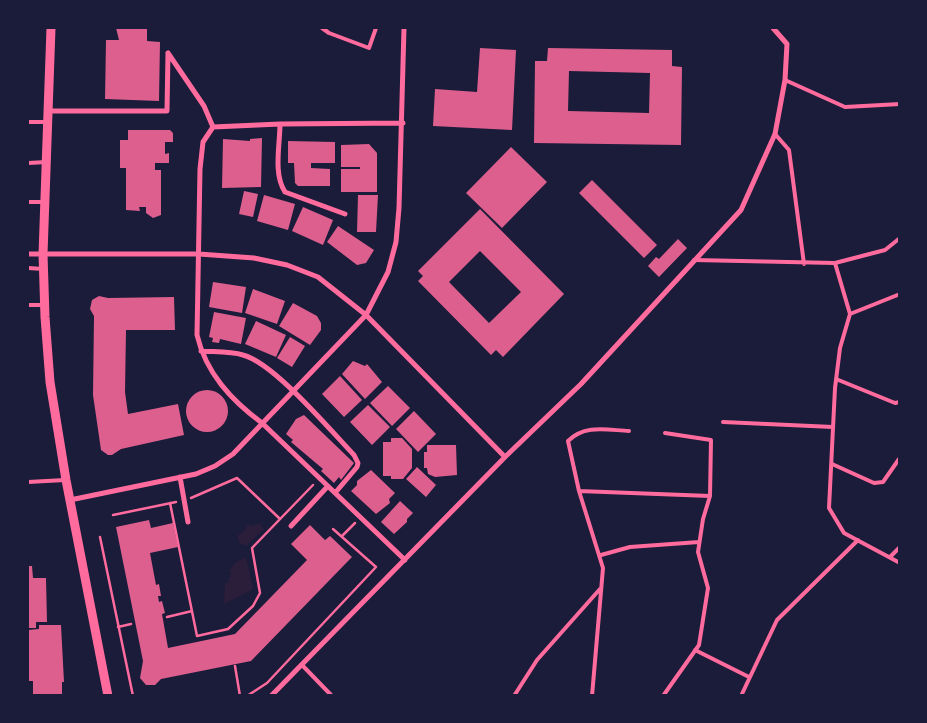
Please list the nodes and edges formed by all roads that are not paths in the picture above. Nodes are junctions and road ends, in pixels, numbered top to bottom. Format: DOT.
graph roads {
  1 [pos="51,28"];
  2 [pos="322,28"];
  3 [pos="376,28"];
  4 [pos="404,28"];
  5 [pos="773,28"];
  6 [pos="785,80"];
  7 [pos="900,104"];
  8 [pos="48,111"];
  9 [pos="28,122"];
  10 [pos="48,122"];
  11 [pos="403,123"];
  12 [pos="280,124"];
  13 [pos="212,127"];
  14 [pos="775,134"];
  15 [pos="47,162"];
  16 [pos="28,163"];
  17 [pos="28,202"];
  18 [pos="45,202"];
  19 [pos="345,214"];
  20 [pos="900,238"];
  21 [pos="28,254"];
  22 [pos="44,254"];
  23 [pos="199,254"];
  24 [pos="694,260"];
  25 [pos="835,263"];
  26 [pos="804,264"];
  27 [pos="28,268"];
  28 [pos="44,269"];
  29 [pos="900,294"];
  30 [pos="28,305"];
  31 [pos="44,305"];
  32 [pos="850,314"];
  33 [pos="366,315"];
  34 [pos="201,352"];
  35 [pos="836,379"];
  36 [pos="293,392"];
  37 [pos="900,402"];
  38 [pos="723,422"];
  39 [pos="262,423"];
  40 [pos="833,427"];
  41 [pos="629,431"];
  42 [pos="664,433"];
  43 [pos="505,457"];
  44 [pos="899,459"];
  45 [pos="832,464"];
  46 [pos="180,477"];
  47 [pos="66,480"];
  48 [pos="28,482"];
  49 [pos="328,486"];
  50 [pos="579,491"];
  51 [pos="335,493"];
  52 [pos="710,496"];
  53 [pos="70,500"];
  54 [pos="188,522"];
  55 [pos="291,526"];
  56 [pos="858,540"];
  57 [pos="699,542"];
  58 [pos="900,547"];
  59 [pos="601,555"];
  60 [pos="890,557"];
  61 [pos="405,560"];
  62 [pos="900,563"];
  63 [pos="600,589"];
  64 [pos="695,650"];
  65 [pos="302,665"];
  66 [pos="749,677"];
  67 [pos="108,696"];
  68 [pos="271,696"];
  69 [pos="332,696"];
  70 [pos="514,696"];
  71 [pos="592,696"];
  72 [pos="663,696"];
  73 [pos="741,696"];
  1 -- 8 [label="street"];
  2 -- 3 [label="lane"];
  4 -- 11 [label="street"];
  5 -- 6 [label="street"];
  6 -- 7 [label="lane"];
  6 -- 14 [label="street"];
  8 -- 10 [label="street"];
  8 -- 13 [label="street"];
  9 -- 10 [label="lane"];
  10 -- 15 [label="street"];
  11 -- 12 [label="street"];
  11 -- 33 [label="street"];
  12 -- 13 [label="street"];
  12 -- 19 [label="street"];
  13 -- 23 [label="street"];
  14 -- 24 [label="street"];
  14 -- 26 [label="lane"];
  15 -- 16 [label="lane"];
  15 -- 18 [label="street"];
  17 -- 18 [label="lane"];
  18 -- 22 [label="street"];
  20 -- 25 [label="lane"];
  21 -- 22 [label="street"];
  22 -- 23 [label="street"];
  22 -- 28 [label="street"];
  23 -- 33 [label="street"];
  23 -- 34 [label="street"];
  24 -- 26 [label="lane"];
  24 -- 43 [label="street"];
  25 -- 26 [label="lane"];
  25 -- 32 [label="lane"];
  27 -- 28 [label="lane"];
  28 -- 31 [label="street"];
  29 -- 32 [label="lane"];
  30 -- 31 [label="lane"];
  31 -- 47 [label="street"];
  32 -- 35 [label="lane"];
  33 -- 36 [label="street"];
  33 -- 43 [label="street"];
  34 -- 36 [label="street"];
  34 -- 39 [label="street"];
  35 -- 37 [label="lane"];
  35 -- 40 [label="lane"];
  36 -- 39 [label="street"];
  36 -- 51 [label="street"];
  38 -- 40 [label="lane"];
  39 -- 46 [label="street"];
  39 -- 49 [label="street"];
  40 -- 45 [label="lane"];
  41 -- 50 [label="lane"];
  42 -- 52 [label="lane"];
  43 -- 61 [label="street"];
  44 -- 45 [label="lane"];
  45 -- 56 [label="lane"];
  46 -- 53 [label="street"];
  46 -- 54 [label="street"];
  47 -- 48 [label="lane"];
  47 -- 53 [label="street"];
  49 -- 51 [label="street"];
  49 -- 55 [label="street"];
  50 -- 52 [label="lane"];
  50 -- 59 [label="lane"];
  51 -- 61 [label="street"];
  52 -- 57 [label="lane"];
  53 -- 67 [label="street"];
  56 -- 60 [label="lane"];
  56 -- 66 [label="lane"];
  57 -- 59 [label="lane"];
  57 -- 64 [label="lane"];
  58 -- 60 [label="lane"];
  59 -- 63 [label="lane"];
  60 -- 62 [label="lane"];
  61 -- 65 [label="street"];
  63 -- 70 [label="lane"];
  63 -- 71 [label="lane"];
  64 -- 66 [label="lane"];
  64 -- 72 [label="lane"];
  65 -- 68 [label="street"];
  65 -- 69 [label="lane"];
  66 -- 73 [label="lane"];
}
